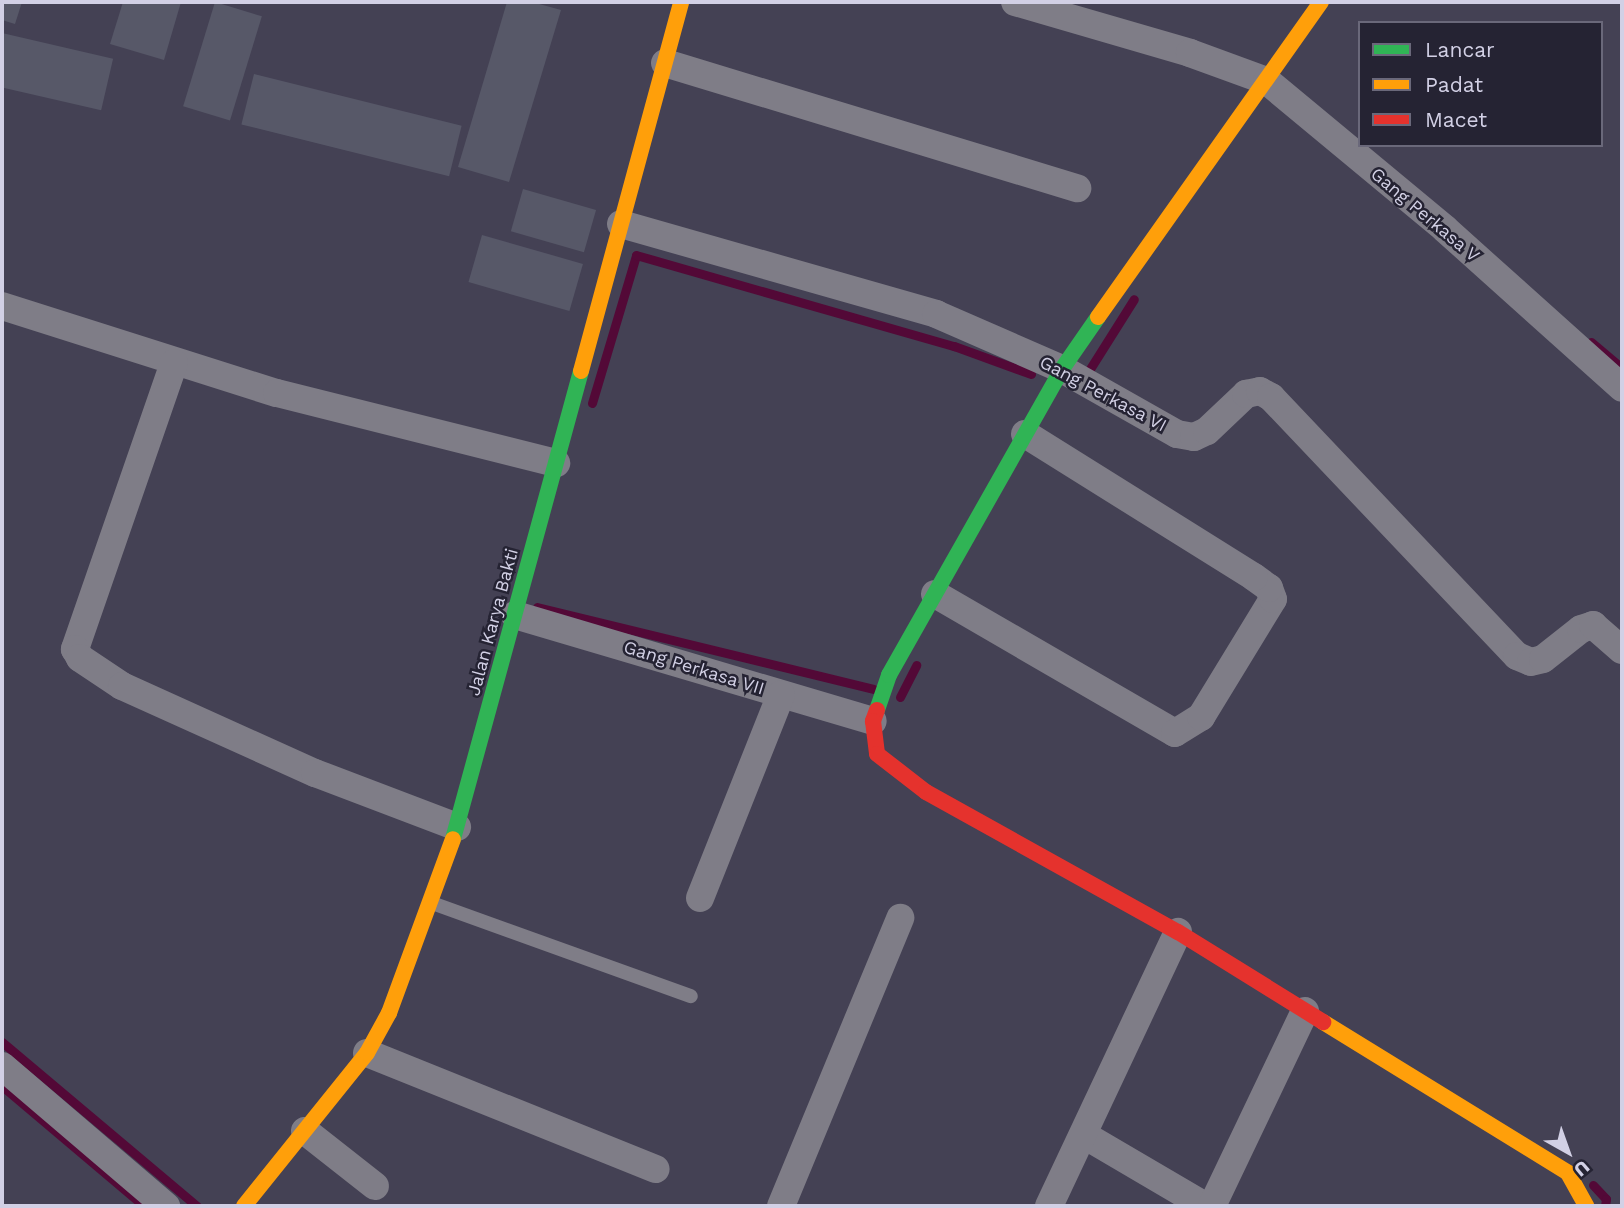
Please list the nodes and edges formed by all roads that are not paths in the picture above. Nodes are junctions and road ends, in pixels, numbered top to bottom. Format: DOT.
graph roads {
  1 [pos="681,2"];
  2 [pos="1015,2"];
  3 [pos="1321,2"];
  4 [pos="665,63"];
  5 [pos="1267,81"];
  6 [pos="1077,187"];
  7 [pos="621,224"];
  8 [pos="2,306"];
  9 [pos="174,363"];
  10 [pos="1062,369"];
  11 [pos="1622,388"];
  12 [pos="1025,434"];
  13 [pos="556,463"];
  14 [pos="935,594"];
  15 [pos="515,615"];
  16 [pos="1622,650"];
  17 [pos="781,694"];
  18 [pos="873,721"];
  19 [pos="457,827"];
  20 [pos="700,898"];
  21 [pos="430,902"];
  22 [pos="900,918"];
  23 [pos="1178,932"];
  24 [pos="691,996"];
  25 [pos="1305,1011"];
  26 [pos="367,1053"];
  27 [pos="2,1066"];
  28 [pos="305,1131"];
  29 [pos="1084,1135"];
  30 [pos="656,1169"];
  31 [pos="375,1186"];
  32 [pos="166,1206"];
  33 [pos="244,1206"];
  34 [pos="781,1206"];
  35 [pos="1049,1206"];
  36 [pos="1205,1206"];
  37 [pos="1212,1206"];
  38 [pos="1586,1206"];
  1 -- 4 [label="street, Jalan Karya Bakti"];
  2 -- 5 [label="street, Gang Perkasa V"];
  3 -- 5 [label="street"];
  4 -- 6 [label="street"];
  4 -- 7 [label="street, Jalan Karya Bakti"];
  5 -- 10 [label="street"];
  5 -- 11 [label="street, Gang Perkasa V"];
  7 -- 10 [label="street, Gang Perkasa VI"];
  7 -- 13 [label="street, Jalan Karya Bakti"];
  8 -- 9 [label="street"];
  9 -- 13 [label="street"];
  9 -- 19 [label="street"];
  10 -- 12 [label="street"];
  10 -- 16 [label="street, Gang Perkasa VI"];
  12 -- 14 [label="street"];
  12 -- 14 [label="street"];
  13 -- 15 [label="street, Jalan Karya Bakti"];
  14 -- 18 [label="street"];
  15 -- 17 [label="street, Gang Perkasa VII"];
  15 -- 19 [label="street, Jalan Karya Bakti"];
  17 -- 18 [label="street, Gang Perkasa VII"];
  17 -- 20 [label="street"];
  18 -- 23 [label="street"];
  19 -- 21 [label="street, Jalan Karya Bakti"];
  21 -- 24 [label="lane"];
  21 -- 26 [label="street, Jalan Karya Bakti"];
  22 -- 34 [label="street"];
  23 -- 25 [label="street"];
  23 -- 29 [label="street"];
  25 -- 37 [label="street"];
  25 -- 38 [label="street"];
  26 -- 28 [label="street, Jalan Karya Bakti"];
  26 -- 30 [label="street"];
  27 -- 32 [label="street"];
  28 -- 31 [label="street"];
  28 -- 33 [label="street, Jalan Karya Bakti"];
  29 -- 35 [label="street"];
  29 -- 36 [label="street"];
}
